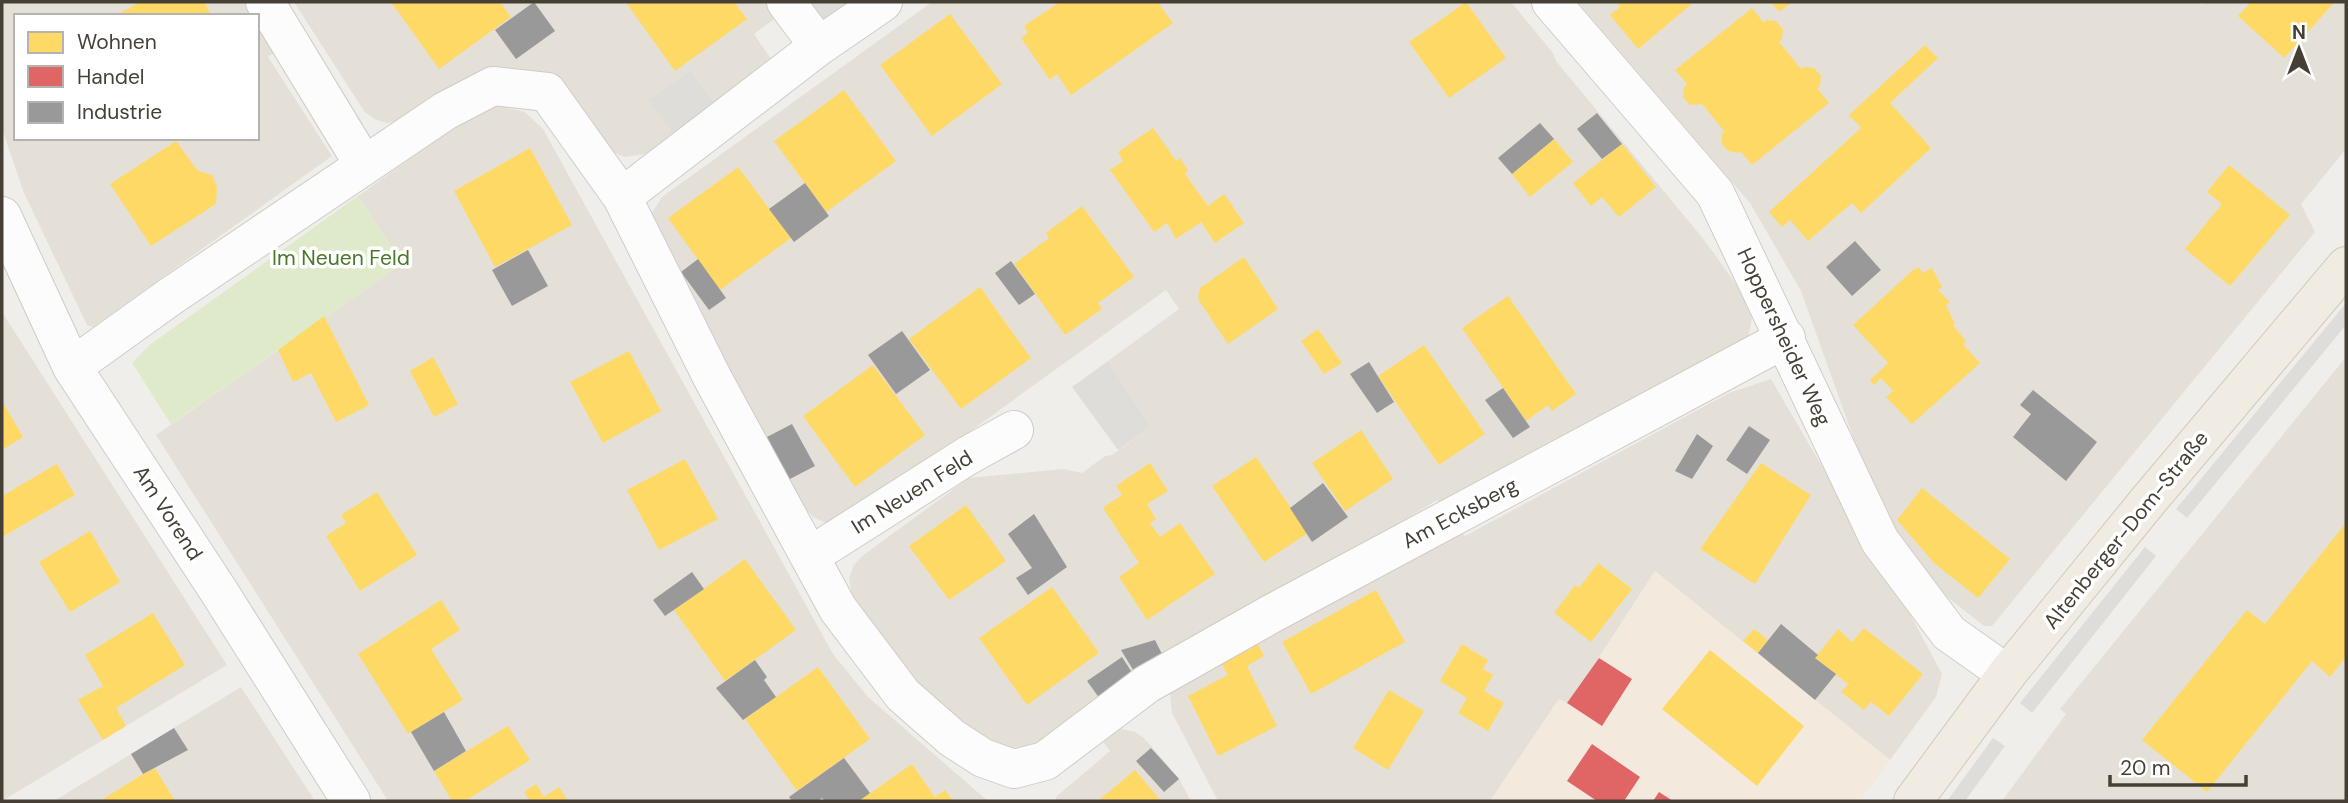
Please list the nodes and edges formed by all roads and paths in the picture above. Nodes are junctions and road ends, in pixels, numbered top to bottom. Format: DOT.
graph roads {
  1 [pos="265,2"];
  2 [pos="786,2"];
  3 [pos="883,2"];
  4 [pos="1551,2"];
  5 [pos="819,46"];
  6 [pos="364,165"];
  7 [pos="622,197"];
  8 [pos="2,216"];
  9 [pos="2346,266"];
  10 [pos="1786,338"];
  11 [pos="72,367"];
  12 [pos="1014,430"];
  13 [pos="810,555"];
  14 [pos="2007,674"];
  15 [pos="351,801"];
  16 [pos="1913,801"];
  1 -- 6 [label="street"];
  2 -- 5 [label="street"];
  3 -- 5 [label="street"];
  4 -- 10 [label="street, Hoppersheider Weg"];
  5 -- 7 [label="street"];
  6 -- 7 [label="street"];
  6 -- 11 [label="street"];
  7 -- 13 [label="street"];
  8 -- 11 [label="street, Am Vorend"];
  9 -- 14 [label="main road, Altenberger-Dom-Straße"];
  10 -- 13 [label="street, Am Ecksberg"];
  10 -- 14 [label="street, Hoppersheider Weg"];
  11 -- 15 [label="street, Am Vorend"];
  12 -- 13 [label="street, Im Neuen Feld"];
  14 -- 16 [label="main road, Altenberger-Dom-Straße"];
}
